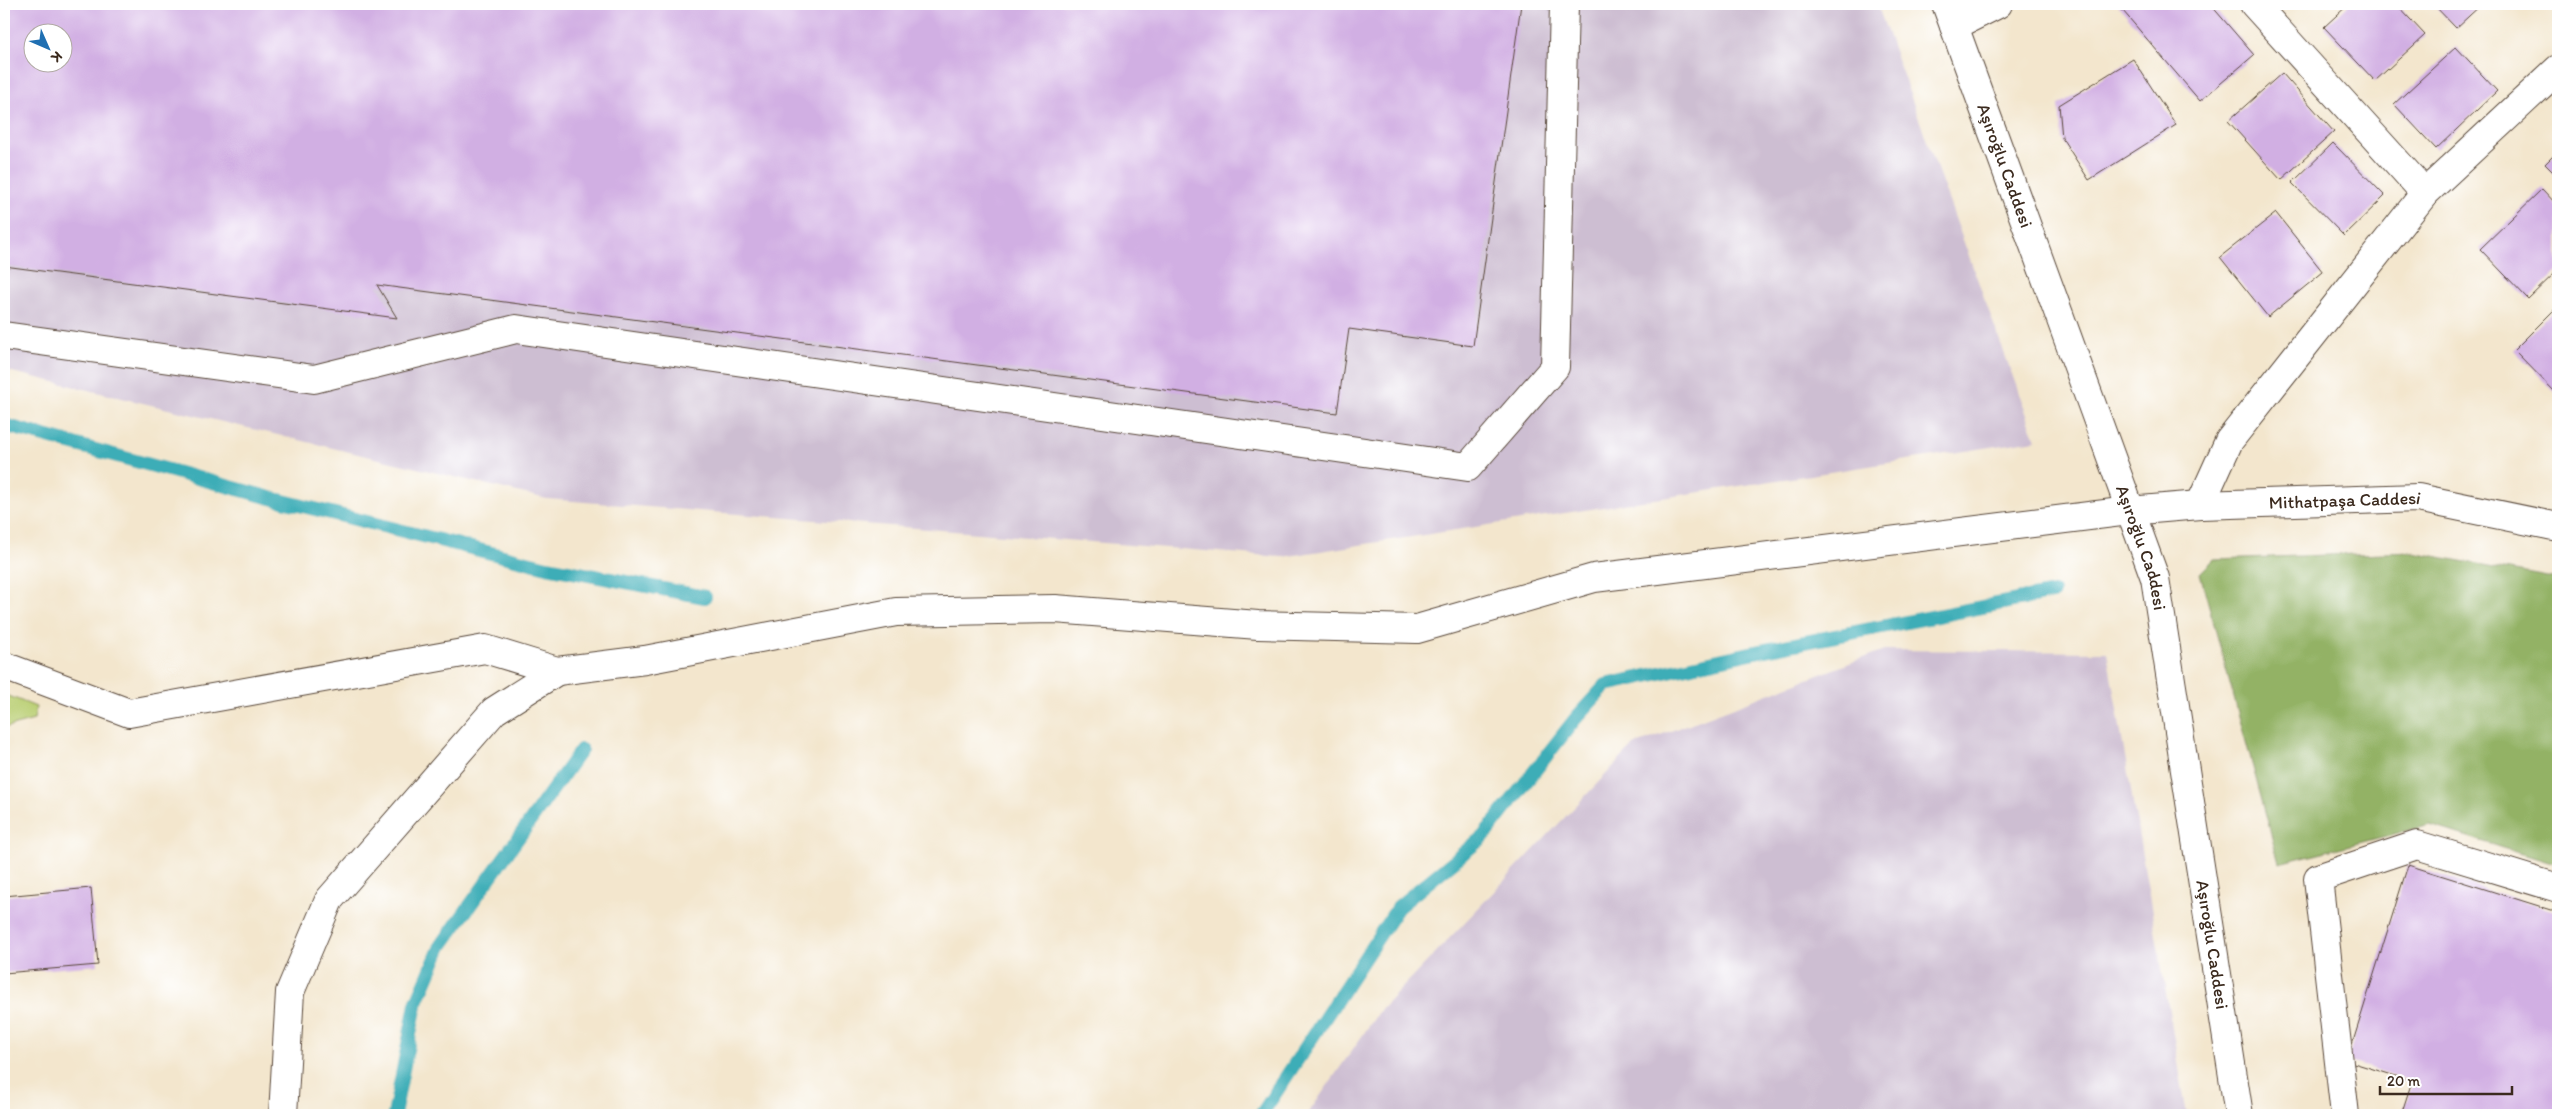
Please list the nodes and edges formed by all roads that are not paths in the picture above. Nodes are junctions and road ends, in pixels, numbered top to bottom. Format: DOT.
graph roads {
  1 [pos="1564,4"];
  2 [pos="1998,4"];
  3 [pos="2254,4"];
  4 [pos="1950,15"];
  5 [pos="2558,69"];
  6 [pos="2424,193"];
  7 [pos="4,336"];
  8 [pos="2200,505"];
  9 [pos="2129,511"];
  10 [pos="2558,527"];
  11 [pos="4,666"];
  12 [pos="557,671"];
  13 [pos="2558,888"];
  14 [pos="282,1115"];
  15 [pos="2239,1115"];
  16 [pos="2345,1115"];
  1 -- 7 [label="street"];
  2 -- 4 [label="street"];
  3 -- 6 [label="street"];
  4 -- 9 [label="street, Aşıroğlu Caddesi"];
  5 -- 6 [label="street"];
  6 -- 8 [label="street"];
  8 -- 9 [label="street, Mithatpaşa Caddesi"];
  8 -- 10 [label="street, Mithatpaşa Caddesi"];
  9 -- 12 [label="street, Mithatpaşa Caddesi"];
  9 -- 15 [label="street, Aşıroğlu Caddesi"];
  11 -- 12 [label="street"];
  12 -- 14 [label="street"];
  13 -- 16 [label="street"];
}
